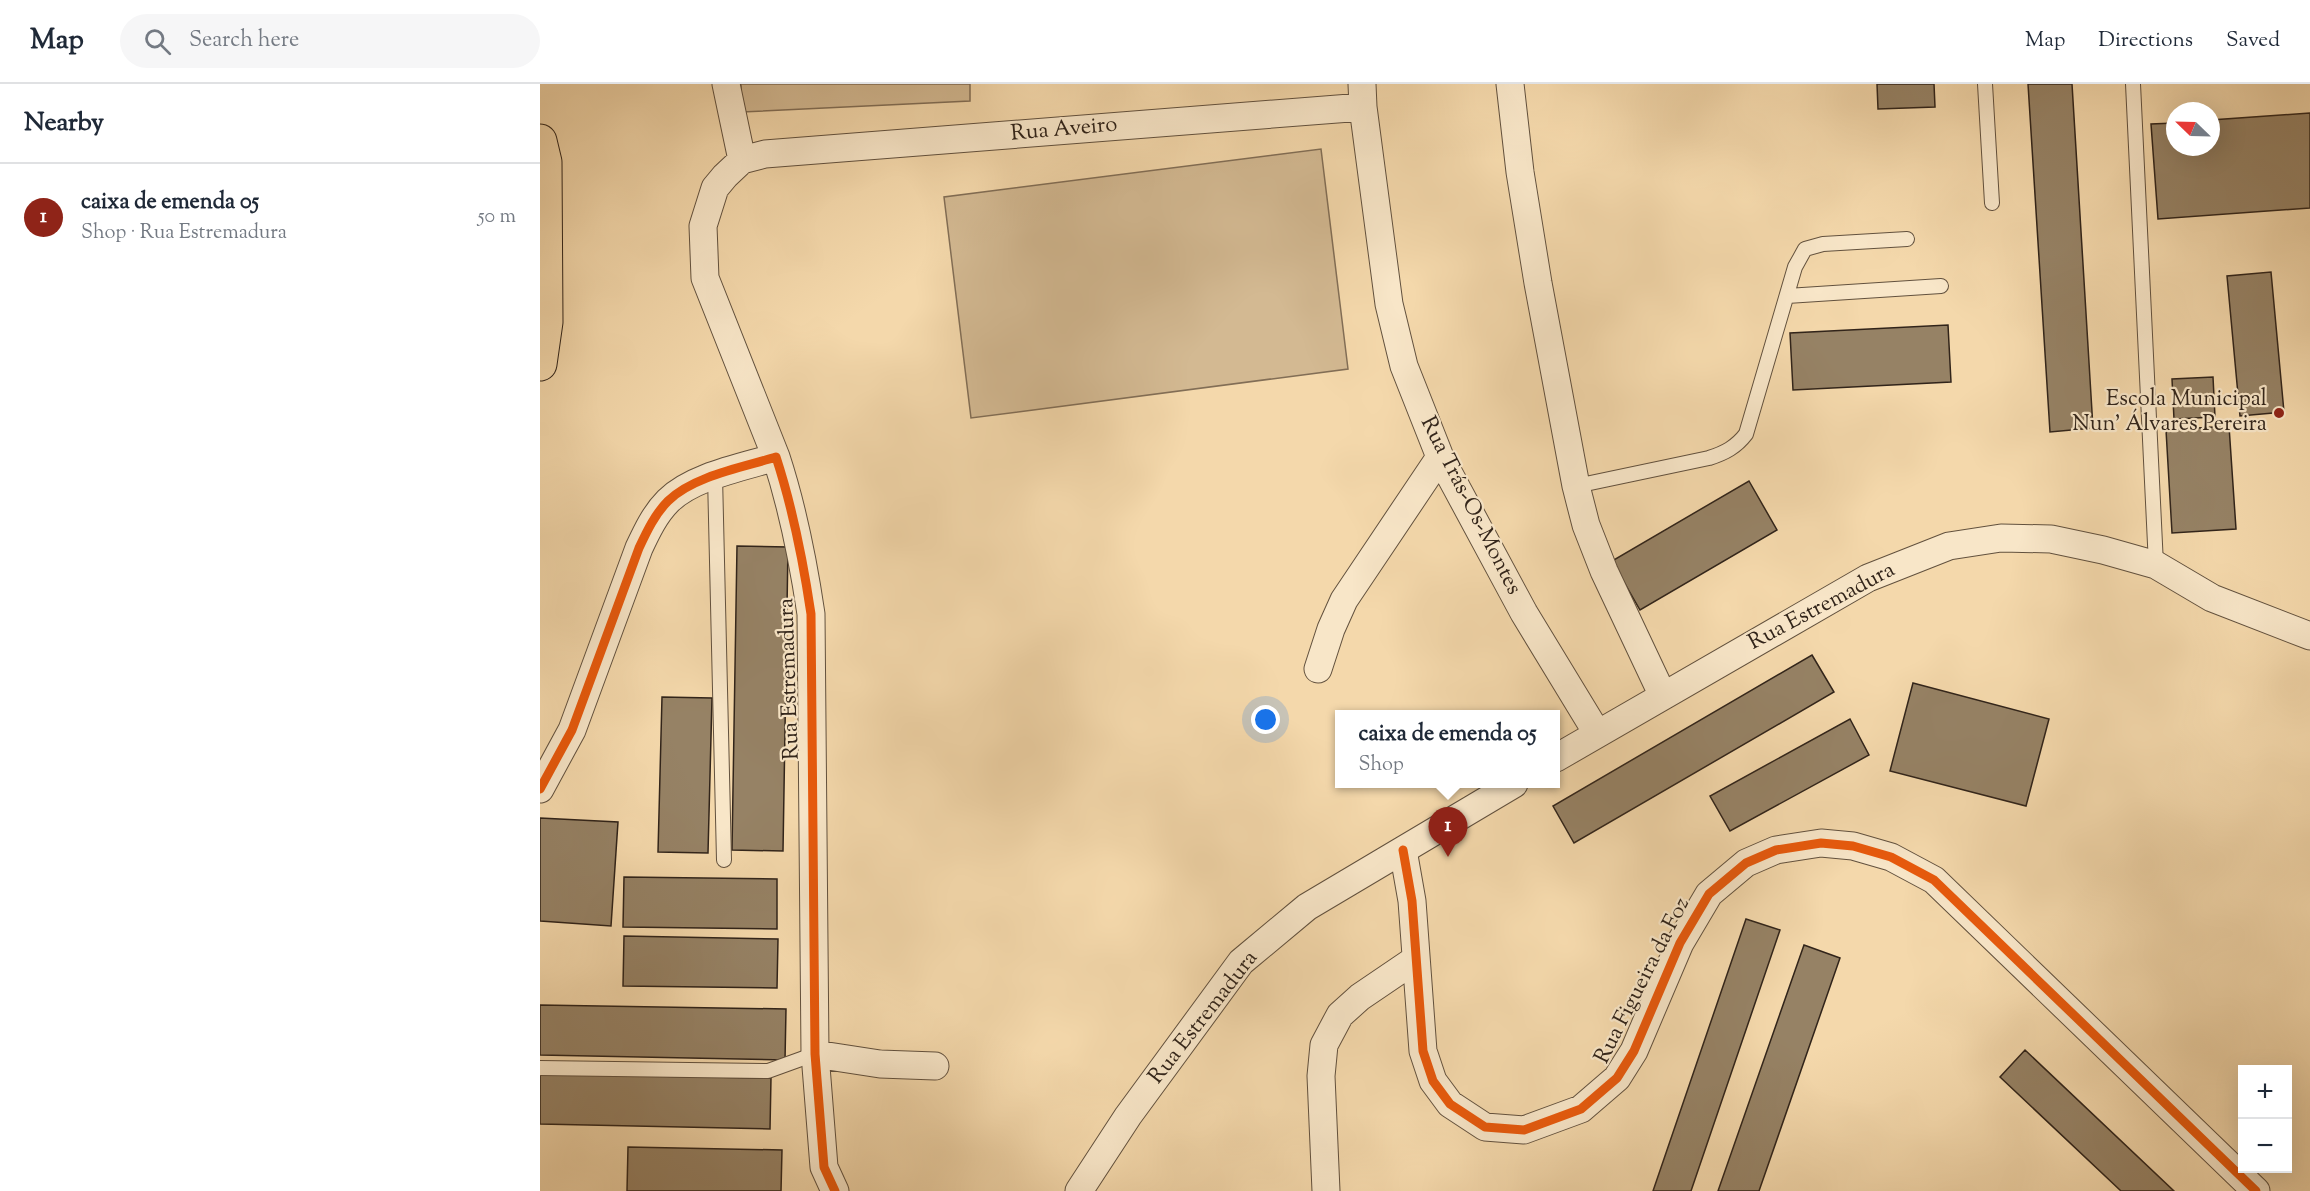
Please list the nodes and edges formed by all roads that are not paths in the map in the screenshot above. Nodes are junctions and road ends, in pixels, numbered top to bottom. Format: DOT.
graph roads {
  1 [pos="726,84"];
  2 [pos="1510,84"];
  3 [pos="1985,84"];
  4 [pos="2133,84"];
  5 [pos="1362,95"];
  6 [pos="540,141"];
  7 [pos="753,157"];
  8 [pos="1992,203"];
  9 [pos="1907,239"];
  10 [pos="1941,286"];
  11 [pos="1787,296"];
  12 [pos="540,364"];
  13 [pos="776,457"];
  14 [pos="1440,457"];
  15 [pos="715,476"];
  16 [pos="1576,486"];
  17 [pos="2156,565"];
  18 [pos="2310,636"];
  19 [pos="1318,669"];
  20 [pos="1663,696"];
  21 [pos="1598,733"];
  22 [pos="1560,756"];
  23 [pos="1506,788"];
  24 [pos="540,789"];
  25 [pos="1403,850"];
  26 [pos="724,860"];
  27 [pos="1416,959"];
  28 [pos="815,1054"];
  29 [pos="935,1066"];
  30 [pos="540,1068"];
  31 [pos="835,1191"];
  32 [pos="1079,1191"];
  33 [pos="1326,1191"];
  34 [pos="2256,1191"];
  1 -- 7 [label="street"];
  2 -- 16 [label="street"];
  3 -- 8 [label="lane"];
  4 -- 17 [label="lane"];
  5 -- 7 [label="street, Rua Aveiro"];
  5 -- 14 [label="street, Rua Trás-Os-Montes"];
  6 -- 12 [label="highway"];
  7 -- 13 [label="street, Rua Estremadura"];
  9 -- 11 [label="lane"];
  10 -- 11 [label="lane"];
  11 -- 16 [label="lane"];
  13 -- 15 [label="street"];
  13 -- 28 [label="street, Rua Estremadura"];
  14 -- 19 [label="street"];
  14 -- 21 [label="street, Rua Trás-Os-Montes"];
  15 -- 24 [label="street"];
  15 -- 26 [label="lane"];
  16 -- 20 [label="street"];
  17 -- 18 [label="street, Rua Estremadura"];
  17 -- 20 [label="street, Rua Estremadura"];
  20 -- 21 [label="street, Rua Estremadura"];
  21 -- 22 [label="street, Rua Estremadura"];
  23 -- 25 [label="street, Rua Estremadura"];
  25 -- 27 [label="street, Rua Figueira da Foz"];
  25 -- 32 [label="street, Rua Estremadura"];
  27 -- 33 [label="street"];
  27 -- 34 [label="street, Rua Figueira da Foz"];
  28 -- 29 [label="street"];
  28 -- 30 [label="lane"];
  28 -- 31 [label="street, Rua Estremadura"];
}
